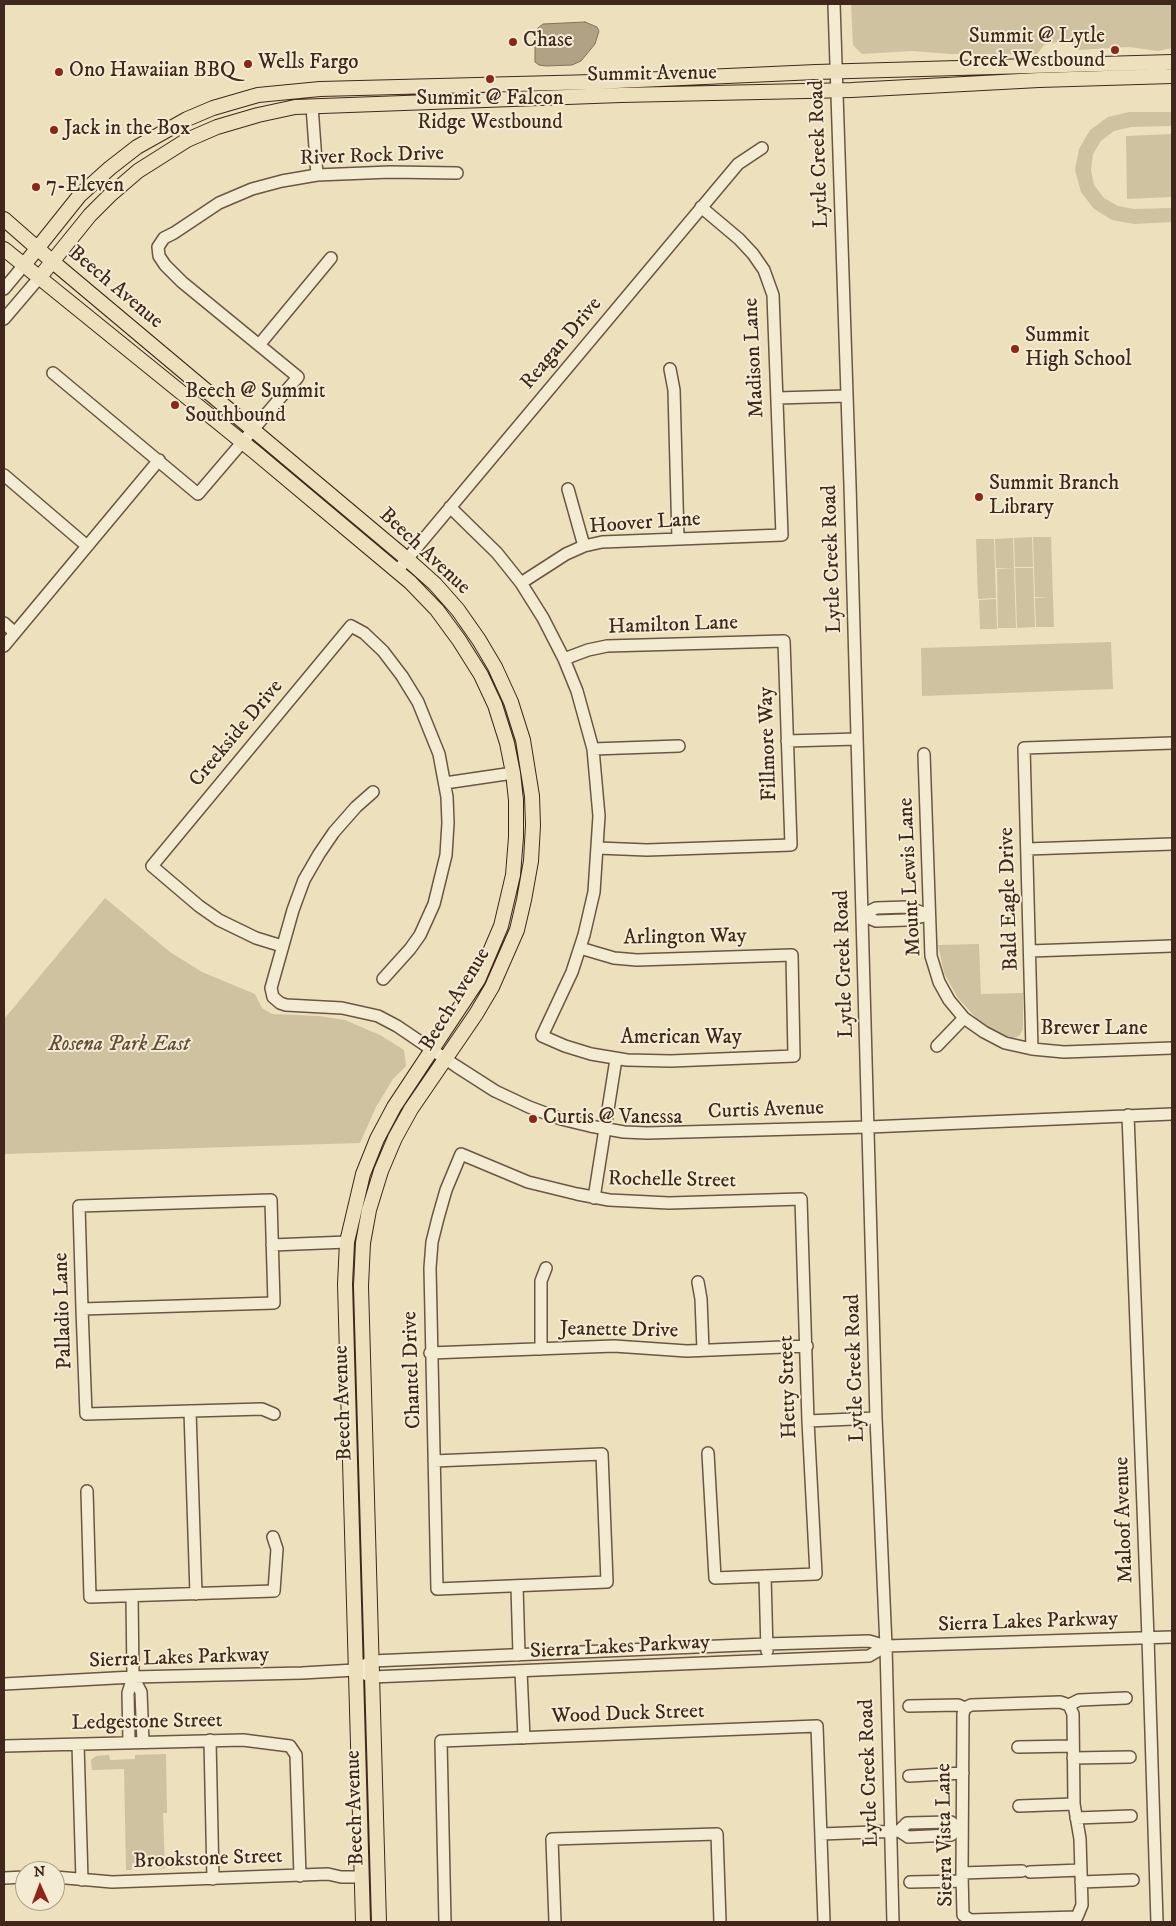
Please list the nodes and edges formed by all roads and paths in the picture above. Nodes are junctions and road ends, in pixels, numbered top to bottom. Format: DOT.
graph roads {
  1 [pos="834,4"];
  2 [pos="1172,62"];
  3 [pos="837,72"];
  4 [pos="1172,76"];
  5 [pos="837,90"];
  6 [pos="312,106"];
  7 [pos="762,148"];
  8 [pos="457,173"];
  9 [pos="318,175"];
  10 [pos="701,207"];
  11 [pos="4,219"];
  12 [pos="38,248"];
  13 [pos="4,249"];
  14 [pos="331,258"];
  15 [pos="53,262"];
  16 [pos="24,265"];
  17 [pos="39,278"];
  18 [pos="4,289"];
  19 [pos="4,319"];
  20 [pos="259,345"];
  21 [pos="670,368"];
  22 [pos="53,373"];
  23 [pos="847,396"];
  24 [pos="777,398"];
  25 [pos="254,431"];
  26 [pos="243,443"];
  27 [pos="159,460"];
  28 [pos="4,476"];
  29 [pos="568,489"];
  30 [pos="450,507"];
  31 [pos="782,535"];
  32 [pos="678,539"];
  33 [pos="87,546"];
  34 [pos="584,546"];
  35 [pos="407,559"];
  36 [pos="397,571"];
  37 [pos="521,582"];
  38 [pos="4,623"];
  39 [pos="15,633"];
  40 [pos="784,641"];
  41 [pos="4,646"];
  42 [pos="564,659"];
  43 [pos="857,739"];
  44 [pos="787,741"];
  45 [pos="1172,743"];
  46 [pos="679,746"];
  47 [pos="593,749"];
  48 [pos="924,754"];
  49 [pos="513,773"];
  50 [pos="445,783"];
  51 [pos="372,792"];
  52 [pos="1172,844"];
  53 [pos="598,848"];
  54 [pos="1027,849"];
  55 [pos="862,915"];
  56 [pos="928,915"];
  57 [pos="282,946"];
  58 [pos="1172,946"];
  59 [pos="580,948"];
  60 [pos="1030,950"];
  61 [pos="383,979"];
  62 [pos="964,1018"];
  63 [pos="937,1046"];
  64 [pos="1172,1048"];
  65 [pos="431,1049"];
  66 [pos="1032,1049"];
  67 [pos="794,1056"];
  68 [pos="445,1059"];
  69 [pos="616,1059"];
  70 [pos="1172,1114"];
  71 [pos="1128,1115"];
  72 [pos="869,1127"];
  73 [pos="605,1129"];
  74 [pos="460,1154"];
  75 [pos="594,1198"];
  76 [pos="801,1199"];
  77 [pos="347,1242"];
  78 [pos="272,1245"];
  79 [pos="546,1268"];
  80 [pos="698,1282"];
  81 [pos="82,1309"];
  82 [pos="807,1346"];
  83 [pos="541,1349"];
  84 [pos="702,1350"];
  85 [pos="430,1353"];
  86 [pos="190,1411"];
  87 [pos="274,1414"];
  88 [pos="876,1418"];
  89 [pos="808,1421"];
  90 [pos="708,1453"];
  91 [pos="434,1461"];
  92 [pos="87,1492"];
  93 [pos="273,1537"];
  94 [pos="764,1576"];
  95 [pos="517,1586"];
  96 [pos="196,1594"];
  97 [pos="132,1596"];
  98 [pos="1172,1637"];
  99 [pos="1148,1638"];
  100 [pos="766,1644"];
  101 [pos="886,1646"];
  102 [pos="520,1655"];
  103 [pos="767,1660"];
  104 [pos="372,1661"];
  105 [pos="355,1670"];
  106 [pos="521,1671"];
  107 [pos="133,1677"];
  108 [pos="372,1677"];
  109 [pos="4,1684"];
  110 [pos="1126,1698"];
  111 [pos="908,1706"];
  112 [pos="968,1706"];
  113 [pos="1071,1709"];
  114 [pos="524,1738"];
  115 [pos="210,1740"];
  116 [pos="129,1742"];
  117 [pos="143,1742"];
  118 [pos="78,1744"];
  119 [pos="4,1746"];
  120 [pos="1073,1746"];
  121 [pos="1018,1747"];
  122 [pos="1130,1757"];
  123 [pos="1074,1758"];
  124 [pos="964,1773"];
  125 [pos="909,1776"];
  126 [pos="1074,1804"];
  127 [pos="1020,1806"];
  128 [pos="1131,1816"];
  129 [pos="1076,1818"];
  130 [pos="960,1829"];
  131 [pos="895,1831"];
  132 [pos="821,1834"];
  133 [pos="1081,1870"];
  134 [pos="300,1876"];
  135 [pos="362,1877"];
  136 [pos="962,1877"];
  137 [pos="65,1878"];
  138 [pos="213,1879"];
  139 [pos="82,1880"];
  140 [pos="1133,1880"];
  141 [pos="910,1882"];
  142 [pos="1081,1882"];
  143 [pos="363,1922"];
  144 [pos="379,1922"];
  145 [pos="445,1922"];
  146 [pos="555,1922"];
  147 [pos="720,1922"];
  148 [pos="824,1922"];
  149 [pos="893,1922"];
  150 [pos="1157,1922"];
  1 -- 3 [label="street, Lytle Creek Road"];
  2 -- 3 [label="main road, Summit Avenue"];
  3 -- 5 [label="street, Lytle Creek Road"];
  3 -- 12 [label="main road, Summit Avenue"];
  4 -- 5 [label="main road, Summit Avenue"];
  5 -- 6 [label="main road, Summit Avenue"];
  5 -- 23 [label="street, Lytle Creek Road"];
  6 -- 9 [label="street"];
  6 -- 15 [label="main road, Summit Avenue"];
  7 -- 10 [label="street, Reagan Drive"];
  8 -- 9 [label="street, River Rock Drive"];
  9 -- 20 [label="street, River Rock Drive"];
  10 -- 24 [label="street, Madison Lane"];
  10 -- 30 [label="street, Reagan Drive"];
  11 -- 12 [label="main road, Beech Avenue"];
  12 -- 15 [label="main road, Beech Avenue"];
  12 -- 16 [label="main road, Summit Avenue"];
  13 -- 16 [label="main road, Beech Avenue"];
  14 -- 20 [label="street"];
  15 -- 17 [label="main road, Summit Avenue"];
  15 -- 25 [label="main road, Beech Avenue"];
  16 -- 17 [label="main road, Beech Avenue"];
  16 -- 18 [label="street, Summit Avenue"];
  17 -- 19 [label="street, Summit Avenue"];
  17 -- 26 [label="main road, Beech Avenue"];
  20 -- 25 [label="street"];
  21 -- 32 [label="street"];
  22 -- 27 [label="street"];
  23 -- 24 [label="street"];
  23 -- 43 [label="street, Lytle Creek Road"];
  24 -- 31 [label="street, Madison Lane"];
  25 -- 26 [label="street"];
  25 -- 35 [label="main road, Beech Avenue"];
  26 -- 27 [label="street"];
  26 -- 36 [label="main road, Beech Avenue"];
  27 -- 33 [label="street"];
  28 -- 33 [label="street"];
  29 -- 34 [label="street"];
  30 -- 35 [label="street, Reagan Drive"];
  30 -- 37 [label="street"];
  31 -- 32 [label="street, Hoover Lane"];
  32 -- 34 [label="street, Hoover Lane"];
  33 -- 39 [label="street"];
  34 -- 37 [label="street, Hoover Lane"];
  35 -- 36 [label="street, Reagan Drive"];
  35 -- 68 [label="main road, Beech Avenue"];
  36 -- 49 [label="main road, Beech Avenue"];
  37 -- 42 [label="street"];
  38 -- 39 [label="street"];
  39 -- 41 [label="street"];
  40 -- 42 [label="street, Hamilton Lane"];
  40 -- 44 [label="street, Fillmore Way"];
  42 -- 47 [label="street"];
  43 -- 44 [label="street"];
  43 -- 55 [label="street, Lytle Creek Road"];
  44 -- 53 [label="street, Fillmore Way"];
  45 -- 54 [label="street, Bald Eagle Drive"];
  46 -- 47 [label="street"];
  47 -- 53 [label="street"];
  48 -- 56 [label="street, Mount Lewis Lane"];
  49 -- 50 [label="street"];
  49 -- 65 [label="main road, Beech Avenue"];
  50 -- 57 [label="street, Creekside Drive"];
  50 -- 61 [label="street"];
  51 -- 57 [label="street"];
  52 -- 54 [label="street"];
  53 -- 59 [label="street"];
  54 -- 60 [label="street, Bald Eagle Drive"];
  55 -- 56 [label="street"];
  55 -- 72 [label="street, Lytle Creek Road"];
  56 -- 62 [label="street, Mount Lewis Lane"];
  57 -- 65 [label="street, Curtis Avenue"];
  58 -- 60 [label="street"];
  59 -- 67 [label="street, Arlington Way"];
  59 -- 69 [label="street, American Way"];
  60 -- 66 [label="street, Bald Eagle Drive"];
  62 -- 63 [label="street"];
  62 -- 66 [label="street, Brewer Lane"];
  64 -- 66 [label="street, Brewer Lane"];
  65 -- 68 [label="street, Curtis Avenue"];
  65 -- 77 [label="main road, Beech Avenue"];
  67 -- 69 [label="street, American Way"];
  68 -- 73 [label="street, Curtis Avenue"];
  68 -- 104 [label="main road, Beech Avenue"];
  69 -- 73 [label="street"];
  70 -- 71 [label="street, Curtis Avenue"];
  71 -- 72 [label="street, Curtis Avenue"];
  71 -- 99 [label="street, Maloof Avenue"];
  72 -- 73 [label="street, Curtis Avenue"];
  72 -- 88 [label="street, Lytle Creek Road"];
  73 -- 75 [label="street"];
  74 -- 75 [label="street, Rochelle Street"];
  74 -- 85 [label="street, Chantel Drive"];
  75 -- 76 [label="street, Rochelle Street"];
  76 -- 82 [label="street, Hetty Street"];
  77 -- 78 [label="street"];
  77 -- 105 [label="main road, Beech Avenue"];
  78 -- 81 [label="street"];
  78 -- 81 [label="street, Palladio Lane"];
  79 -- 83 [label="street"];
  80 -- 84 [label="street"];
  81 -- 86 [label="street, Palladio Lane"];
  82 -- 84 [label="street, Jeanette Drive"];
  82 -- 89 [label="street, Hetty Street"];
  83 -- 84 [label="street, Jeanette Drive"];
  83 -- 85 [label="street, Jeanette Drive"];
  85 -- 91 [label="street, Chantel Drive"];
  86 -- 87 [label="street"];
  86 -- 96 [label="street"];
  88 -- 89 [label="street"];
  88 -- 101 [label="street, Lytle Creek Road"];
  89 -- 94 [label="street, Hetty Street"];
  90 -- 94 [label="street"];
  91 -- 95 [label="street, Chantel Drive"];
  91 -- 95 [label="street"];
  92 -- 97 [label="street"];
  93 -- 96 [label="street"];
  94 -- 100 [label="street"];
  95 -- 102 [label="street"];
  96 -- 97 [label="street"];
  97 -- 107 [label="street"];
  98 -- 99 [label="street, Sierra Lakes Parkway"];
  99 -- 101 [label="street, Sierra Lakes Parkway"];
  99 -- 150 [label="street, Maloof Avenue"];
  100 -- 101 [label="street, Sierra Lakes Parkway"];
  100 -- 102 [label="street, Sierra Lakes Parkway"];
  100 -- 103 [label="street"];
  101 -- 103 [label="street, Sierra Lakes Parkway"];
  101 -- 131 [label="street, Lytle Creek Road"];
  102 -- 104 [label="street, Sierra Lakes Parkway"];
  103 -- 106 [label="street, Sierra Lakes Parkway"];
  104 -- 105 [label="street, Sierra Lakes Parkway"];
  104 -- 108 [label="main road, Beech Avenue"];
  105 -- 107 [label="street, Sierra Lakes Parkway"];
  105 -- 108 [label="street, Sierra Lakes Parkway"];
  105 -- 135 [label="main road, Beech Avenue"];
  106 -- 108 [label="street, Sierra Lakes Parkway"];
  106 -- 114 [label="street"];
  107 -- 109 [label="street, Sierra Lakes Parkway"];
  107 -- 116 [label="street"];
  107 -- 117 [label="street"];
  108 -- 144 [label="main road, Beech Avenue"];
  110 -- 113 [label="street"];
  111 -- 112 [label="street"];
  112 -- 113 [label="street"];
  112 -- 124 [label="street, Sierra Vista Lane"];
  113 -- 120 [label="street"];
  114 -- 132 [label="street, Wood Duck Street"];
  114 -- 145 [label="street, Wood Duck Street"];
  115 -- 117 [label="street, Ledgestone Street"];
  115 -- 134 [label="street, Ledgestone Street"];
  115 -- 138 [label="street"];
  116 -- 117 [label="street, Ledgestone Street"];
  116 -- 118 [label="street, Ledgestone Street"];
  118 -- 119 [label="street, Ledgestone Street"];
  118 -- 139 [label="street"];
  120 -- 121 [label="street"];
  120 -- 123 [label="street"];
  122 -- 123 [label="street"];
  123 -- 126 [label="street"];
  124 -- 125 [label="street"];
  124 -- 130 [label="street, Sierra Vista Lane"];
  126 -- 127 [label="street"];
  126 -- 129 [label="street"];
  128 -- 129 [label="street"];
  129 -- 133 [label="street"];
  130 -- 131 [label="street"];
  130 -- 136 [label="street, Sierra Vista Lane"];
  131 -- 132 [label="street"];
  131 -- 149 [label="street, Lytle Creek Road"];
  132 -- 148 [label="street"];
  133 -- 136 [label="street"];
  133 -- 142 [label="street"];
  134 -- 135 [label="street, Brookstone Street"];
  134 -- 138 [label="street, Brookstone Street"];
  135 -- 143 [label="main road, Beech Avenue"];
  136 -- 141 [label="street"];
  136 -- 142 [label="street, Sierra Vista Lane"];
  137 -- 139 [label="street, Brookstone Street"];
  138 -- 139 [label="street, Brookstone Street"];
  140 -- 142 [label="street"];
  146 -- 147 [label="street"];
}
